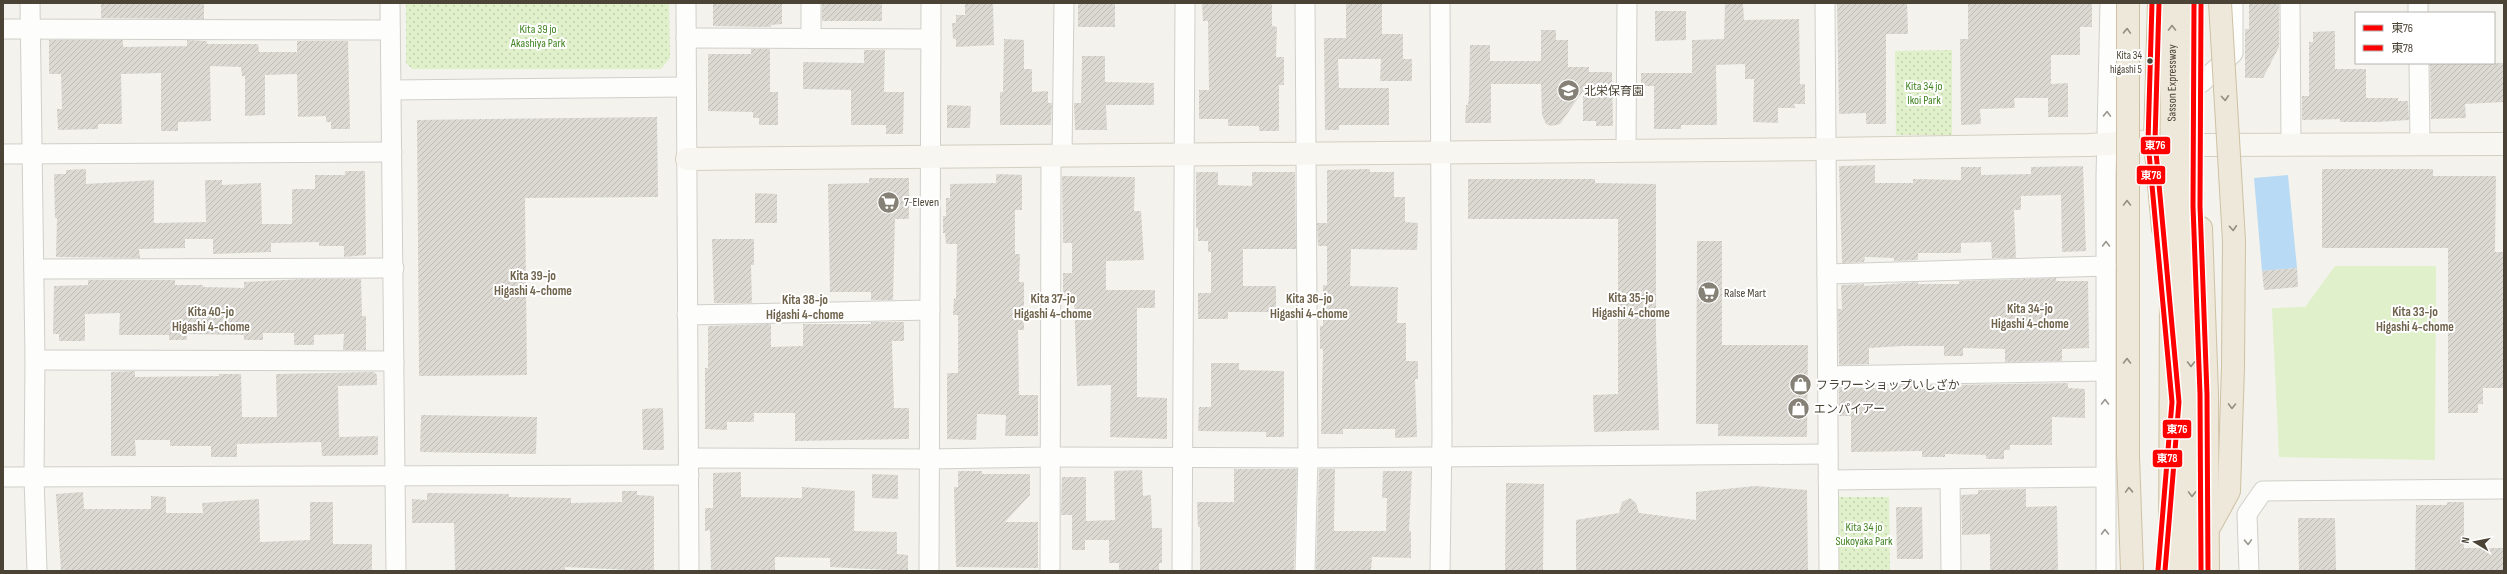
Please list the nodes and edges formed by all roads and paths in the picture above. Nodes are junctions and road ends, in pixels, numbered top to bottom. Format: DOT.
graph roads {
  1 [pos="30,3"];
  2 [pos="390,3"];
  3 [pos="686,3"];
  4 [pos="810,3"];
  5 [pos="931,3"];
  6 [pos="1064,3"];
  7 [pos="1185,3"];
  8 [pos="1305,3"];
  9 [pos="1440,3"];
  10 [pos="1627,3"];
  11 [pos="1825,3"];
  12 [pos="2110,3"];
  13 [pos="2128,3"];
  14 [pos="2159,3"];
  15 [pos="2172,3"];
  16 [pos="2191,3"];
  17 [pos="2201,3"];
  18 [pos="2220,3"];
  19 [pos="2233,3"];
  20 [pos="2290,3"];
  21 [pos="3,29"];
  22 [pos="30,29"];
  23 [pos="390,30"];
  24 [pos="686,38"];
  25 [pos="811,38"];
  26 [pos="931,39"];
  27 [pos="2419,64"];
  28 [pos="2201,83"];
  29 [pos="686,87"];
  30 [pos="392,90"];
  31 [pos="2155,141"];
  32 [pos="2106,143"];
  33 [pos="2420,143"];
  34 [pos="2290,144"];
  35 [pos="2504,144"];
  36 [pos="2200,145"];
  37 [pos="1826,149"];
  38 [pos="1626,150"];
  39 [pos="392,152"];
  40 [pos="1441,153"];
  41 [pos="3,154"];
  42 [pos="32,154"];
  43 [pos="1184,154"];
  44 [pos="1306,154"];
  45 [pos="1057,156"];
  46 [pos="930,158"];
  47 [pos="687,159"];
  48 [pos="2106,266"];
  49 [pos="394,268"];
  50 [pos="34,269"];
  51 [pos="1827,274"];
  52 [pos="930,310"];
  53 [pos="688,315"];
  54 [pos="35,360"];
  55 [pos="394,361"];
  56 [pos="2105,371"];
  57 [pos="1828,376"];
  58 [pos="1828,454"];
  59 [pos="1050,457"];
  60 [pos="1442,457"];
  61 [pos="1182,458"];
  62 [pos="1308,458"];
  63 [pos="929,459"];
  64 [pos="689,467"];
  65 [pos="395,476"];
  66 [pos="3,477"];
  67 [pos="34,477"];
  68 [pos="2105,477"];
  69 [pos="1950,479"];
  70 [pos="1828,480"];
  71 [pos="2504,489"];
  72 [pos="2210,526"];
  73 [pos="37,571"];
  74 [pos="396,571"];
  75 [pos="689,571"];
  76 [pos="929,571"];
  77 [pos="1050,571"];
  78 [pos="1182,571"];
  79 [pos="1305,571"];
  80 [pos="1440,571"];
  81 [pos="1829,571"];
  82 [pos="1951,571"];
  83 [pos="2106,571"];
  84 [pos="2132,571"];
  85 [pos="2165,571"];
  86 [pos="2170,571"];
  87 [pos="2192,571"];
  88 [pos="2208,571"];
  89 [pos="2249,571"];
  1 -- 22 [label="street"];
  2 -- 23 [label="street"];
  3 -- 24 [label="street"];
  4 -- 25 [label="street"];
  5 -- 26 [label="street"];
  6 -- 45 [label="street"];
  7 -- 43 [label="street"];
  8 -- 44 [label="street"];
  9 -- 40 [label="street"];
  10 -- 38 [label="street"];
  11 -- 37 [label="street"];
  32 -- 12 [label="street, one-way"];
  84 -- 13 [label="highway, one-way, bridge"];
  14 -- 31 [label="highway"];
  86 -- 15 [label="highway, Sasson Expressway, one-way, bridge"];
  16 -- 87 [label="highway, Sasson Expressway, one-way, bridge"];
  17 -- 28 [label="highway"];
  18 -- 72 [label="highway, one-way, bridge"];
  19 -- 28 [label="street"];
  20 -- 34 [label="street"];
  21 -- 22 [label="street"];
  22 -- 23 [label="street"];
  22 -- 42 [label="street"];
  23 -- 30 [label="street"];
  24 -- 25 [label="street"];
  24 -- 29 [label="street"];
  25 -- 26 [label="street"];
  26 -- 46 [label="street"];
  27 -- 33 [label="street"];
  28 -- 36 [label="highway"];
  29 -- 30 [label="street"];
  29 -- 47 [label="street"];
  30 -- 39 [label="street"];
  31 -- 32 [label="street"];
  31 -- 36 [label="street"];
  31 -- 85 [label="highway"];
  32 -- 37 [label="street"];
  48 -- 32 [label="street, one-way"];
  33 -- 34 [label="street"];
  33 -- 35 [label="street"];
  34 -- 36 [label="street"];
  36 -- 72 [label="highway"];
  37 -- 38 [label="street"];
  37 -- 51 [label="street"];
  38 -- 40 [label="street"];
  39 -- 42 [label="street"];
  39 -- 49 [label="street"];
  40 -- 44 [label="street"];
  40 -- 60 [label="street"];
  41 -- 42 [label="street"];
  42 -- 50 [label="street"];
  43 -- 44 [label="street"];
  43 -- 45 [label="street"];
  43 -- 61 [label="street"];
  44 -- 62 [label="street"];
  45 -- 46 [label="street"];
  45 -- 59 [label="street"];
  46 -- 47 [label="street"];
  46 -- 52 [label="street"];
  47 -- 53 [label="street"];
  48 -- 51 [label="street"];
  48 -- 56 [label="street"];
  49 -- 50 [label="street"];
  49 -- 55 [label="street"];
  50 -- 54 [label="street"];
  51 -- 57 [label="street"];
  52 -- 53 [label="street"];
  52 -- 63 [label="street"];
  53 -- 64 [label="street"];
  54 -- 55 [label="street"];
  54 -- 67 [label="street"];
  55 -- 65 [label="street"];
  56 -- 57 [label="street"];
  68 -- 56 [label="street, one-way"];
  57 -- 58 [label="street"];
  58 -- 60 [label="street"];
  58 -- 70 [label="street"];
  59 -- 61 [label="street"];
  59 -- 63 [label="street"];
  59 -- 77 [label="street"];
  60 -- 62 [label="street"];
  60 -- 80 [label="street"];
  61 -- 62 [label="street"];
  61 -- 78 [label="street"];
  62 -- 79 [label="street"];
  63 -- 64 [label="street"];
  63 -- 76 [label="street"];
  64 -- 65 [label="street"];
  64 -- 75 [label="street"];
  65 -- 67 [label="street"];
  65 -- 74 [label="street"];
  66 -- 67 [label="street"];
  67 -- 73 [label="street"];
  68 -- 69 [label="street"];
  83 -- 68 [label="street, one-way"];
  69 -- 70 [label="street"];
  69 -- 82 [label="street"];
  70 -- 81 [label="street"];
  71 -- 89 [label="street, one-way"];
  72 -- 88 [label="highway"];
}
